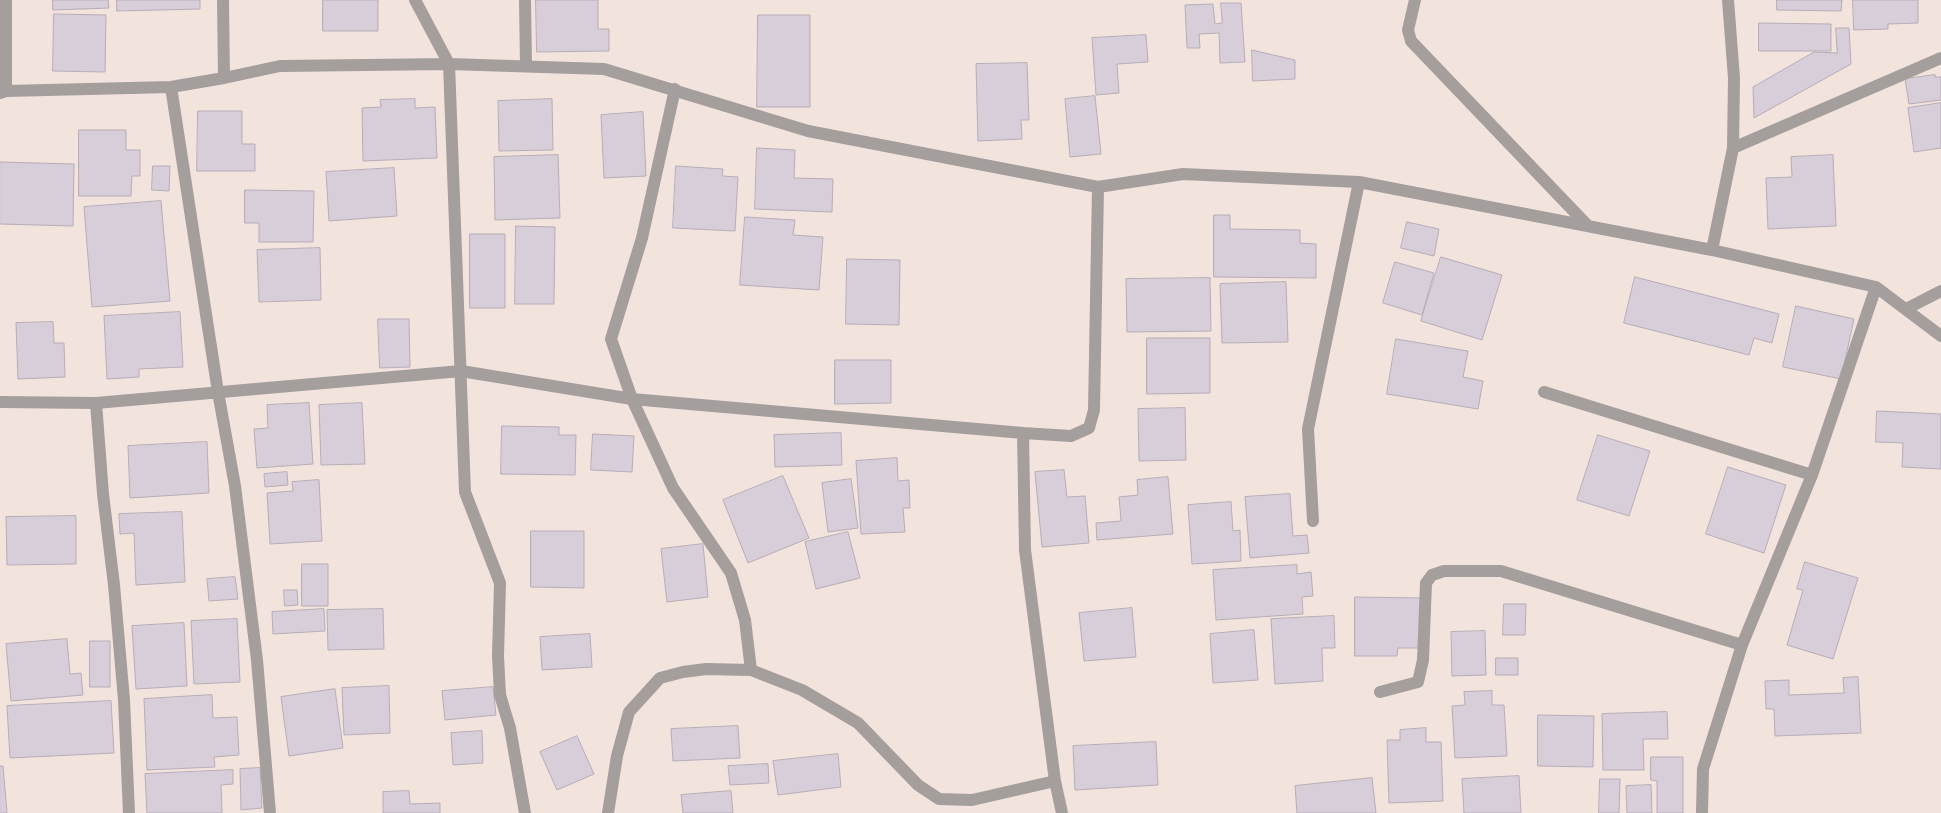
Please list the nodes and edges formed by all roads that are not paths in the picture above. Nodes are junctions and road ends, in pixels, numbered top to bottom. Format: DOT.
graph roads {
  1 [pos="6,0"];
  2 [pos="223,0"];
  3 [pos="415,0"];
  4 [pos="526,0"];
  5 [pos="1415,0"];
  6 [pos="1728,0"];
  7 [pos="1941,58"];
  8 [pos="449,64"];
  9 [pos="526,65"];
  10 [pos="224,78"];
  11 [pos="171,87"];
  12 [pos="675,89"];
  13 [pos="3,92"];
  14 [pos="1732,148"];
  15 [pos="1358,182"];
  16 [pos="1098,187"];
  17 [pos="1588,226"];
  18 [pos="1712,250"];
  19 [pos="1876,287"];
  20 [pos="1941,291"];
  21 [pos="1906,309"];
  22 [pos="1941,336"];
  23 [pos="461,371"];
  24 [pos="218,392"];
  25 [pos="1544,392"];
  26 [pos="632,398"];
  27 [pos="0,402"];
  28 [pos="96,404"];
  29 [pos="1023,433"];
  30 [pos="1812,475"];
  31 [pos="1314,521"];
  32 [pos="1742,646"];
  33 [pos="751,670"];
  34 [pos="1380,692"];
  35 [pos="1055,781"];
  36 [pos="130,813"];
  37 [pos="270,813"];
  38 [pos="525,813"];
  39 [pos="608,813"];
  40 [pos="1062,813"];
  41 [pos="1702,813"];
  1 -- 13 [label="street"];
  2 -- 10 [label="street"];
  3 -- 8 [label="street"];
  4 -- 9 [label="street"];
  5 -- 17 [label="street"];
  6 -- 14 [label="street"];
  7 -- 14 [label="street"];
  8 -- 9 [label="street"];
  8 -- 10 [label="street"];
  8 -- 23 [label="street"];
  9 -- 12 [label="street"];
  10 -- 11 [label="street"];
  11 -- 13 [label="street"];
  11 -- 24 [label="street"];
  12 -- 16 [label="street"];
  12 -- 26 [label="street"];
  14 -- 18 [label="street"];
  15 -- 16 [label="street"];
  15 -- 17 [label="street"];
  15 -- 31 [label="street"];
  16 -- 29 [label="street"];
  17 -- 18 [label="street"];
  18 -- 19 [label="street"];
  19 -- 21 [label="street"];
  19 -- 30 [label="street"];
  20 -- 21 [label="street"];
  21 -- 22 [label="street"];
  23 -- 24 [label="street"];
  23 -- 26 [label="street"];
  23 -- 38 [label="street"];
  24 -- 28 [label="street"];
  24 -- 37 [label="street"];
  25 -- 30 [label="street"];
  26 -- 29 [label="street"];
  26 -- 33 [label="street"];
  27 -- 28 [label="street"];
  28 -- 36 [label="street"];
  29 -- 35 [label="street"];
  30 -- 32 [label="street"];
  32 -- 34 [label="street"];
  32 -- 41 [label="street"];
  33 -- 35 [label="street"];
  33 -- 39 [label="street"];
  35 -- 40 [label="street"];
}
